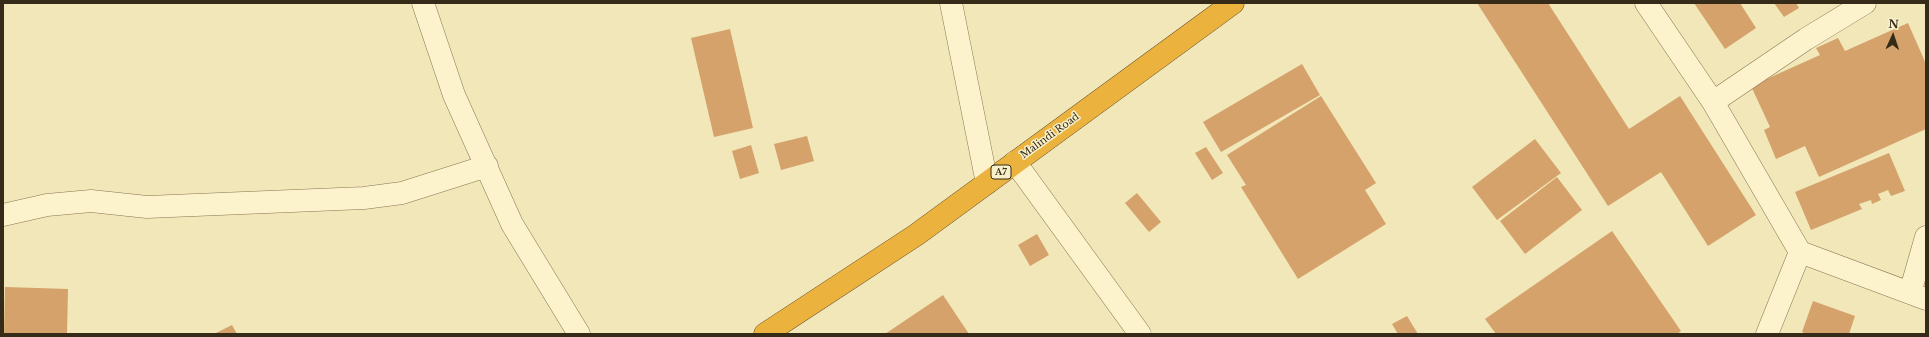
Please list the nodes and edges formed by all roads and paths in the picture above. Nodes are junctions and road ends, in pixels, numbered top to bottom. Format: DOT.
graph roads {
  1 [pos="423,3"];
  2 [pos="951,3"];
  3 [pos="1233,3"];
  4 [pos="1646,3"];
  5 [pos="1865,3"];
  6 [pos="1713,102"];
  7 [pos="1015,162"];
  8 [pos="487,166"];
  9 [pos="987,183"];
  10 [pos="3,215"];
  11 [pos="1926,237"];
  12 [pos="1800,252"];
  13 [pos="1918,296"];
  14 [pos="579,334"];
  15 [pos="765,334"];
  16 [pos="1140,334"];
  17 [pos="1767,334"];
  1 -- 8 [label="street"];
  2 -- 9 [label="street"];
  3 -- 7 [label="highway, Malindi Road / A7"];
  4 -- 6 [label="street"];
  5 -- 6 [label="street"];
  6 -- 12 [label="street"];
  7 -- 9 [label="highway, Malindi Road / A7"];
  7 -- 16 [label="street"];
  8 -- 10 [label="street"];
  8 -- 14 [label="street"];
  9 -- 15 [label="highway, Malindi Road / A7"];
  11 -- 13 [label="street"];
  12 -- 13 [label="street"];
  12 -- 17 [label="street"];
}
